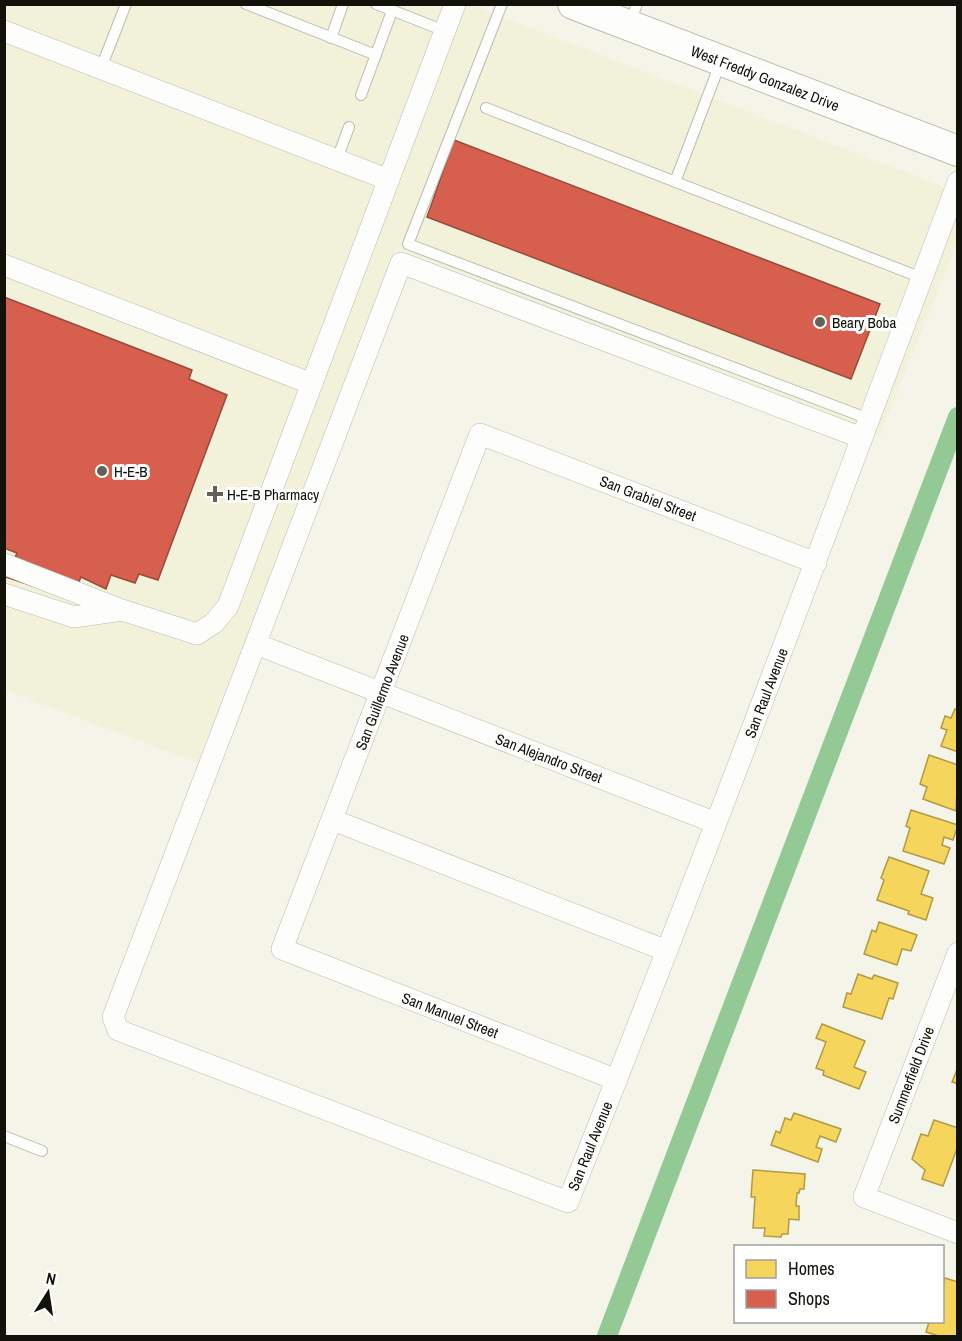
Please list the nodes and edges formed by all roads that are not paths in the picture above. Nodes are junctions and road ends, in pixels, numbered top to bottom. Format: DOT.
graph roads {
  1 [pos="126,4"];
  2 [pos="280,4"];
  3 [pos="343,4"];
  4 [pos="376,4"];
  5 [pos="455,4"];
  6 [pos="502,4"];
  7 [pos="573,4"];
  8 [pos="253,6"];
  9 [pos="392,11"];
  10 [pos="633,15"];
  11 [pos="276,16"];
  12 [pos="4,31"];
  13 [pos="445,31"];
  14 [pos="331,38"];
  15 [pos="376,55"];
  16 [pos="721,61"];
  17 [pos="100,68"];
  18 [pos="361,95"];
  19 [pos="486,108"];
  20 [pos="349,127"];
  21 [pos="957,151"];
  22 [pos="337,159"];
  23 [pos="389,180"];
  24 [pos="675,182"];
  25 [pos="957,182"];
  26 [pos="404,254"];
  27 [pos="4,265"];
  28 [pos="922,278"];
  29 [pos="312,384"];
  30 [pos="866,429"];
  31 [pos="480,434"];
  32 [pos="816,563"];
  33 [pos="4,564"];
  34 [pos="4,594"];
  35 [pos="122,610"];
  36 [pos="255,644"];
  37 [pos="381,693"];
  38 [pos="333,820"];
  39 [pos="716,823"];
  40 [pos="282,949"];
  41 [pos="667,951"];
  42 [pos="957,953"];
  43 [pos="617,1080"];
  44 [pos="4,1136"];
  45 [pos="42,1151"];
  46 [pos="957,1233"];
  1 -- 17 [label="lane"];
  2 -- 11 [label="lane"];
  3 -- 14 [label="lane"];
  4 -- 9 [label="lane"];
  5 -- 13 [label="street"];
  6 -- 26 [label="lane"];
  7 -- 10 [label="main road, West Freddy Gonzalez Drive"];
  8 -- 11 [label="lane"];
  9 -- 13 [label="lane"];
  9 -- 15 [label="lane"];
  10 -- 16 [label="main road, West Freddy Gonzalez Drive"];
  11 -- 14 [label="lane"];
  12 -- 17 [label="street"];
  13 -- 23 [label="street"];
  14 -- 15 [label="lane"];
  15 -- 18 [label="lane"];
  16 -- 21 [label="main road, West Freddy Gonzalez Drive"];
  16 -- 24 [label="lane"];
  17 -- 22 [label="street"];
  19 -- 24 [label="lane"];
  20 -- 22 [label="lane"];
  22 -- 23 [label="street"];
  23 -- 29 [label="street"];
  24 -- 28 [label="lane"];
  25 -- 28 [label="street, San Raul Avenue"];
  26 -- 30 [label="street"];
  26 -- 36 [label="street"];
  27 -- 29 [label="street"];
  28 -- 30 [label="street, San Raul Avenue"];
  29 -- 35 [label="street"];
  30 -- 32 [label="street, San Raul Avenue"];
  31 -- 32 [label="street, San Grabiel Street"];
  31 -- 37 [label="street, San Guillermo Avenue"];
  32 -- 39 [label="street, San Raul Avenue"];
  33 -- 35 [label="street"];
  34 -- 35 [label="street"];
  36 -- 37 [label="street, San Alejandro Street"];
  36 -- 43 [label="street, San Raul Avenue"];
  37 -- 38 [label="street, San Guillermo Avenue"];
  37 -- 39 [label="street, San Alejandro Street"];
  38 -- 40 [label="street, San Guillermo Avenue"];
  38 -- 41 [label="street"];
  39 -- 41 [label="street, San Raul Avenue"];
  40 -- 43 [label="street, San Manuel Street"];
  41 -- 43 [label="street, San Raul Avenue"];
  42 -- 46 [label="street, Summerfield Drive"];
  44 -- 45 [label="lane"];
}
